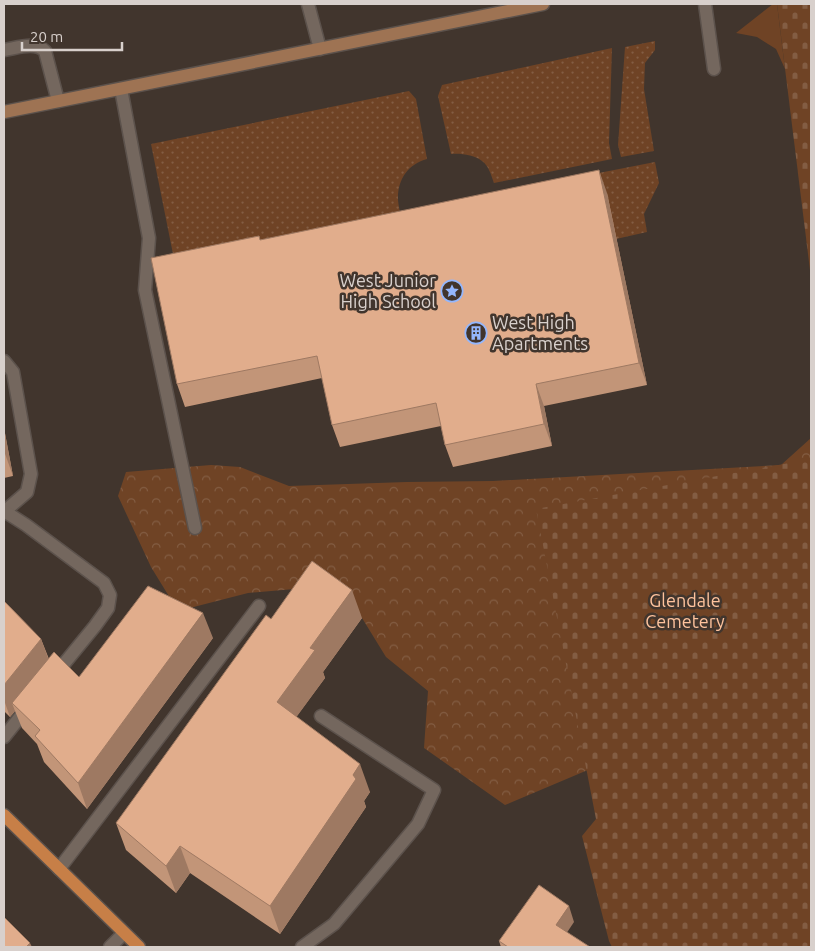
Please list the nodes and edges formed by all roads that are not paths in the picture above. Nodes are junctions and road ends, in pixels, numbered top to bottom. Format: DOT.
graph roads {
  1 [pos="308,4"];
  2 [pos="543,4"];
  3 [pos="705,4"];
  4 [pos="320,49"];
  5 [pos="4,50"];
  6 [pos="714,69"];
  7 [pos="121,89"];
  8 [pos="58,101"];
  9 [pos="4,112"];
  10 [pos="4,361"];
  11 [pos="4,511"];
  12 [pos="195,528"];
  13 [pos="259,606"];
  14 [pos="46,685"];
  15 [pos="34,700"];
  16 [pos="321,716"];
  17 [pos="4,737"];
  18 [pos="4,815"];
  19 [pos="59,869"];
  20 [pos="124,933"];
  21 [pos="110,947"];
  22 [pos="139,947"];
  23 [pos="302,947"];
  1 -- 4 [label="street"];
  2 -- 4 [label="main road"];
  3 -- 6 [label="street"];
  4 -- 7 [label="main road"];
  5 -- 8 [label="street"];
  7 -- 8 [label="main road"];
  7 -- 12 [label="street"];
  8 -- 9 [label="main road"];
  10 -- 11 [label="street"];
  11 -- 14 [label="street"];
  13 -- 19 [label="street"];
  15 -- 17 [label="street"];
  16 -- 23 [label="street"];
  18 -- 19 [label="main road"];
  19 -- 20 [label="main road"];
  20 -- 21 [label="street"];
  20 -- 22 [label="main road"];
}
